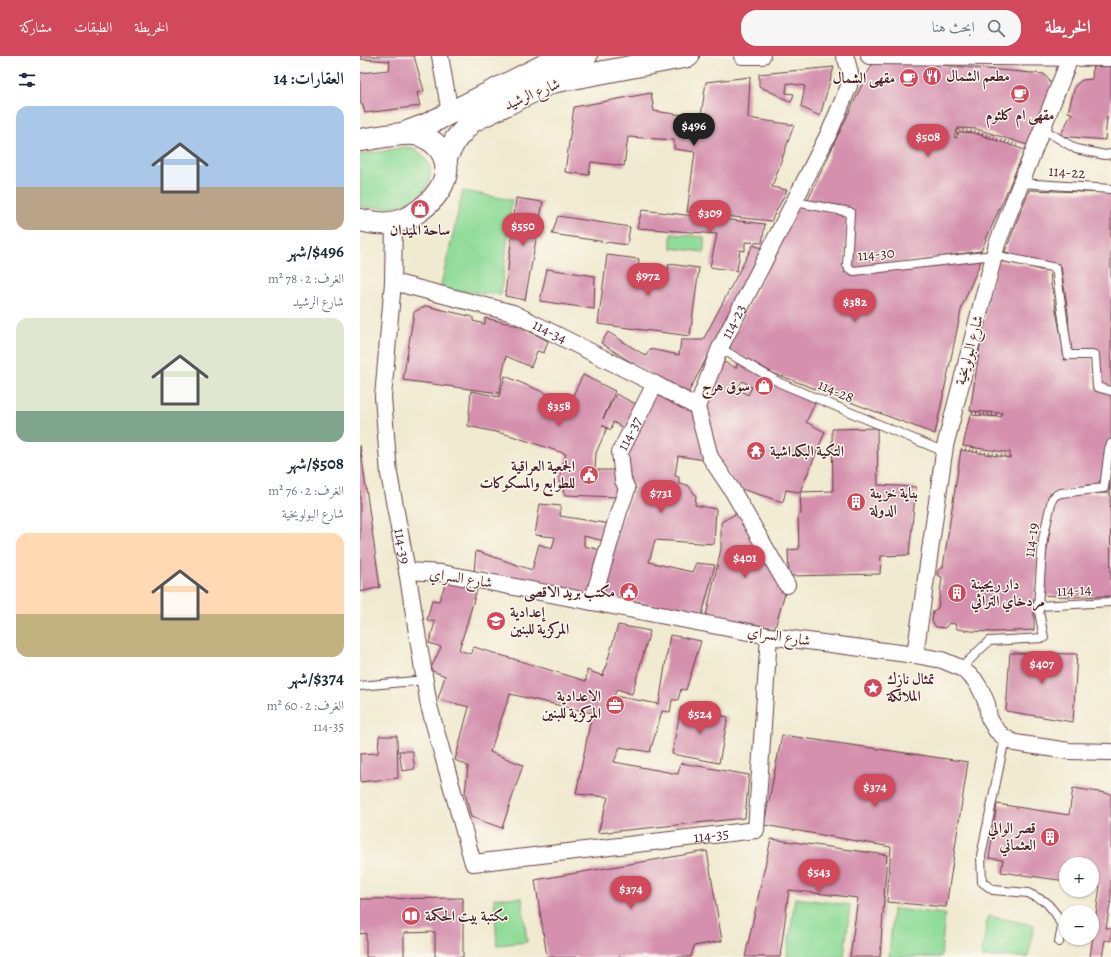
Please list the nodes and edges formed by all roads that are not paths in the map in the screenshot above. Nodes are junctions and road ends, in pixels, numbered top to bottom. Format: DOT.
graph roads {
  1 [pos="440,56"];
  2 [pos="586,56"];
  3 [pos="688,56"];
  4 [pos="742,56"];
  5 [pos="762,56"];
  6 [pos="844,56"];
  7 [pos="869,56"];
  8 [pos="1070,58"];
  9 [pos="1111,58"];
  10 [pos="550,60"];
  11 [pos="450,113"];
  12 [pos="1043,129"];
  13 [pos="400,135"];
  14 [pos="360,140"];
  15 [pos="1111,154"];
  16 [pos="445,159"];
  17 [pos="1021,183"];
  18 [pos="1111,189"];
  19 [pos="795,202"];
  20 [pos="360,220"];
  21 [pos="394,223"];
  22 [pos="994,255"];
  23 [pos="393,282"];
  24 [pos="720,348"];
  25 [pos="655,384"];
  26 [pos="1111,391"];
  27 [pos="697,407"];
  28 [pos="1111,444"];
  29 [pos="945,449"];
  30 [pos="407,571"];
  31 [pos="787,585"];
  32 [pos="592,602"];
  33 [pos="1111,602"];
  34 [pos="1038,606"];
  35 [pos="770,636"];
  36 [pos="915,655"];
  37 [pos="961,668"];
  38 [pos="425,680"];
  39 [pos="360,686"];
  40 [pos="1005,738"];
  41 [pos="1111,752"];
  42 [pos="473,864"];
  43 [pos="1059,920"];
  1 -- 11 [label="street"];
  2 -- 10 [label="main road, شارع الرشيد"];
  3 -- 16 [label="main road, شارع الرشيد"];
  4 -- 5 [label="street"];
  6 -- 19 [label="street, 114-23"];
  7 -- 8 [label="street"];
  8 -- 9 [label="street"];
  8 -- 12 [label="street, شارع البولويخية"];
  10 -- 11 [label="main road, شارع الرشيد"];
  11 -- 13 [label="main road, شارع الرشيد"];
  12 -- 15 [label="lane"];
  12 -- 17 [label="street, شارع البولويخية"];
  13 -- 14 [label="main road"];
  13 -- 16 [label="main road"];
  16 -- 21 [label="main road"];
  17 -- 18 [label="lane, 114-22"];
  17 -- 22 [label="street, شارع البولويخية"];
  19 -- 22 [label="lane, 114-30"];
  19 -- 24 [label="street, 114-23"];
  20 -- 21 [label="main road"];
  21 -- 23 [label="street, 114-39"];
  22 -- 26 [label="lane"];
  22 -- 29 [label="street, شارع البولويخية"];
  23 -- 25 [label="street, 114-34"];
  23 -- 30 [label="street, 114-39"];
  24 -- 27 [label="street, 114-23"];
  24 -- 29 [label="lane, 114-28"];
  25 -- 27 [label="street, 114-34"];
  25 -- 32 [label="street, 114-37"];
  27 -- 31 [label="street"];
  28 -- 34 [label="lane, 114-19"];
  29 -- 36 [label="street, شارع البولويخية"];
  30 -- 32 [label="street, شارع السراي"];
  30 -- 38 [label="street, 114-39"];
  32 -- 35 [label="street, شارع السراي"];
  33 -- 34 [label="lane, 114-14"];
  34 -- 37 [label="lane, 114-19"];
  35 -- 36 [label="street, شارع السراي"];
  35 -- 42 [label="street, 114-35"];
  36 -- 37 [label="street, شارع السراي"];
  37 -- 40 [label="street, شارع السراي"];
  38 -- 39 [label="lane"];
  38 -- 42 [label="street, 114-39"];
  40 -- 41 [label="street, شارع السراي"];
  40 -- 43 [label="lane"];
}
